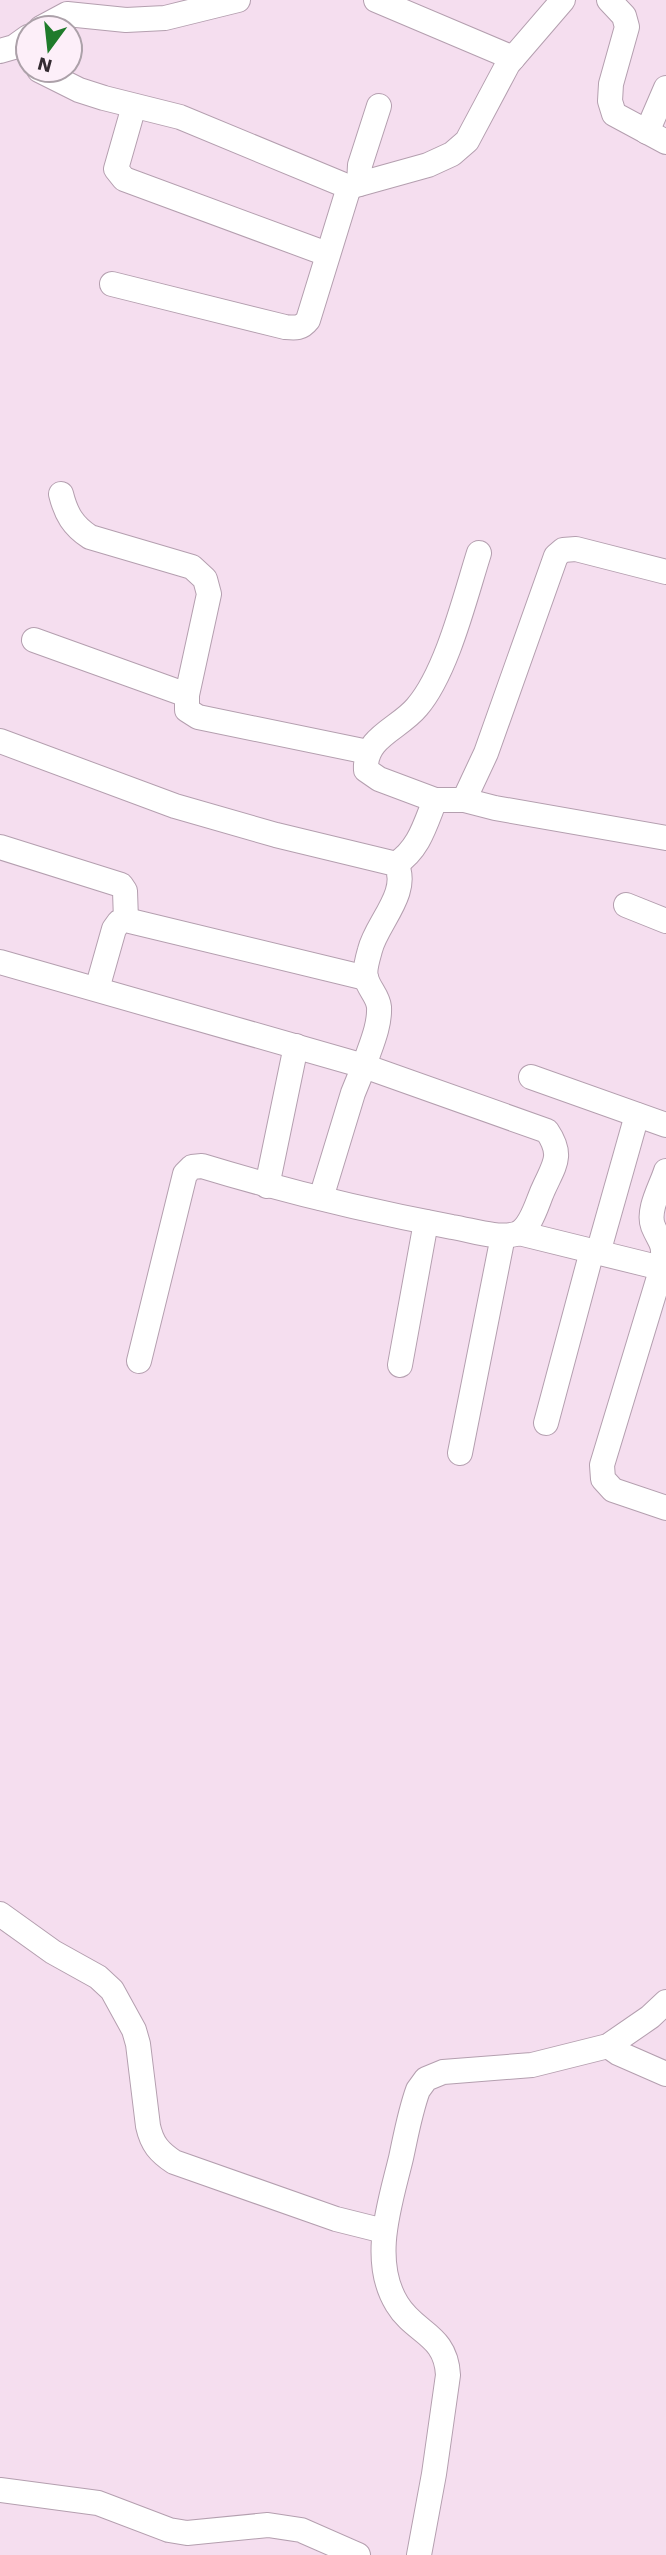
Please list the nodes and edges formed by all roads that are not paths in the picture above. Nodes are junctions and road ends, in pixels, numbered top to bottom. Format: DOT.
graph roads {
  1 [pos="238,0"];
  2 [pos="376,0"];
  3 [pos="563,0"];
  4 [pos="609,0"];
  5 [pos="84,16"];
  6 [pos="513,58"];
  7 [pos="67,84"];
  8 [pos="666,88"];
  9 [pos="134,106"];
  10 [pos="379,106"];
  11 [pos="657,137"];
  12 [pos="354,186"];
  13 [pos="327,254"];
  14 [pos="112,284"];
  15 [pos="61,494"];
  16 [pos="479,553"];
  17 [pos="666,572"];
  18 [pos="34,640"];
  19 [pos="187,695"];
  20 [pos="0,741"];
  21 [pos="368,752"];
  22 [pos="435,800"];
  23 [pos="464,800"];
  24 [pos="666,838"];
  25 [pos="0,847"];
  26 [pos="396,864"];
  27 [pos="626,905"];
  28 [pos="126,920"];
  29 [pos="666,921"];
  30 [pos="0,962"];
  31 [pos="366,978"];
  32 [pos="97,989"];
  33 [pos="296,1046"];
  34 [pos="364,1066"];
  35 [pos="531,1077"];
  36 [pos="637,1115"];
  37 [pos="666,1125"];
  38 [pos="666,1171"];
  39 [pos="267,1186"];
  40 [pos="321,1198"];
  41 [pos="426,1222"];
  42 [pos="511,1235"];
  43 [pos="595,1252"];
  44 [pos="662,1268"];
  45 [pos="139,1361"];
  46 [pos="400,1366"];
  47 [pos="546,1423"];
  48 [pos="460,1453"];
  49 [pos="666,1508"];
  50 [pos="0,1914"];
  51 [pos="666,2002"];
  52 [pos="608,2046"];
  53 [pos="666,2074"];
  54 [pos="384,2231"];
  55 [pos="0,2490"];
  56 [pos="358,2555"];
  57 [pos="419,2555"];
  1 -- 5 [label="street"];
  2 -- 6 [label="street"];
  3 -- 6 [label="street"];
  4 -- 11 [label="street"];
  6 -- 12 [label="street"];
  7 -- 9 [label="street"];
  8 -- 11 [label="street"];
  9 -- 12 [label="street"];
  9 -- 13 [label="street"];
  10 -- 12 [label="street"];
  12 -- 13 [label="street"];
  13 -- 14 [label="street"];
  15 -- 19 [label="street"];
  16 -- 21 [label="street"];
  17 -- 23 [label="street"];
  18 -- 19 [label="street"];
  19 -- 21 [label="street"];
  20 -- 26 [label="street"];
  21 -- 22 [label="street"];
  22 -- 23 [label="street"];
  22 -- 26 [label="street"];
  23 -- 24 [label="street"];
  25 -- 28 [label="street"];
  26 -- 31 [label="street"];
  27 -- 29 [label="street"];
  28 -- 31 [label="street"];
  28 -- 32 [label="street"];
  30 -- 32 [label="street"];
  31 -- 34 [label="street"];
  32 -- 33 [label="street"];
  33 -- 34 [label="street"];
  33 -- 39 [label="street"];
  34 -- 40 [label="street"];
  34 -- 42 [label="street"];
  35 -- 36 [label="street"];
  36 -- 37 [label="street"];
  36 -- 43 [label="street"];
  38 -- 44 [label="street"];
  39 -- 40 [label="street"];
  39 -- 45 [label="street"];
  40 -- 41 [label="street"];
  41 -- 42 [label="street"];
  41 -- 46 [label="street"];
  42 -- 43 [label="street"];
  42 -- 48 [label="street"];
  43 -- 44 [label="street"];
  43 -- 47 [label="street"];
  44 -- 49 [label="street"];
  50 -- 54 [label="street"];
  51 -- 52 [label="street"];
  52 -- 53 [label="street"];
  52 -- 54 [label="street"];
  54 -- 57 [label="street"];
  55 -- 56 [label="street"];
}
